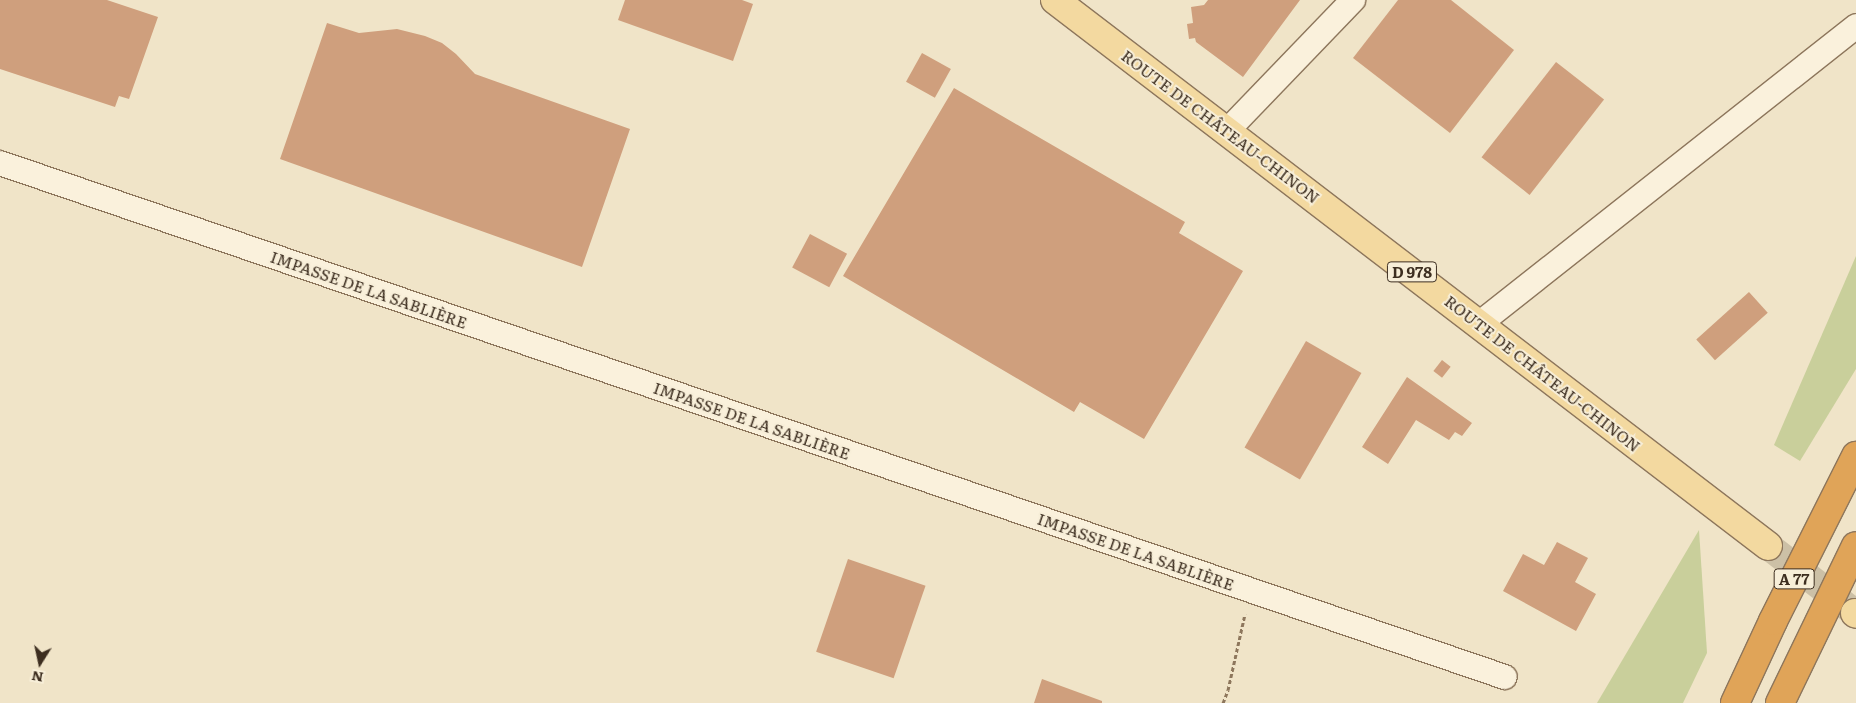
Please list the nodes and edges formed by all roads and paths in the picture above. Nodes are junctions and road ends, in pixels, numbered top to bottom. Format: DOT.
graph roads {
  1 [pos="1055,0"];
  2 [pos="1353,0"];
  3 [pos="1856,26"];
  4 [pos="1227,131"];
  5 [pos="0,163"];
  6 [pos="1479,324"];
  7 [pos="1856,456"];
  8 [pos="1768,546"];
  9 [pos="1856,546"];
  10 [pos="1250,590"];
  11 [pos="1505,677"];
  12 [pos="1222,703"];
  13 [pos="1735,703"];
  14 [pos="1780,703"];
  1 -- 4 [label="main road, ROUTE DE CHÂTEAU-CHINON / D 978"];
  2 -- 4 [label="street"];
  3 -- 6 [label="street"];
  4 -- 6 [label="main road, ROUTE DE CHÂTEAU-CHINON / D 978"];
  5 -- 10 [label="street, IMPASSE DE LA SABLIÈRE"];
  6 -- 8 [label="main road, ROUTE DE CHÂTEAU-CHINON / D 978"];
  7 -- 13 [label="highway, A 77"];
  9 -- 14 [label="highway, A 77"];
  10 -- 11 [label="street, IMPASSE DE LA SABLIÈRE"];
  10 -- 12 [label="path"];
}
